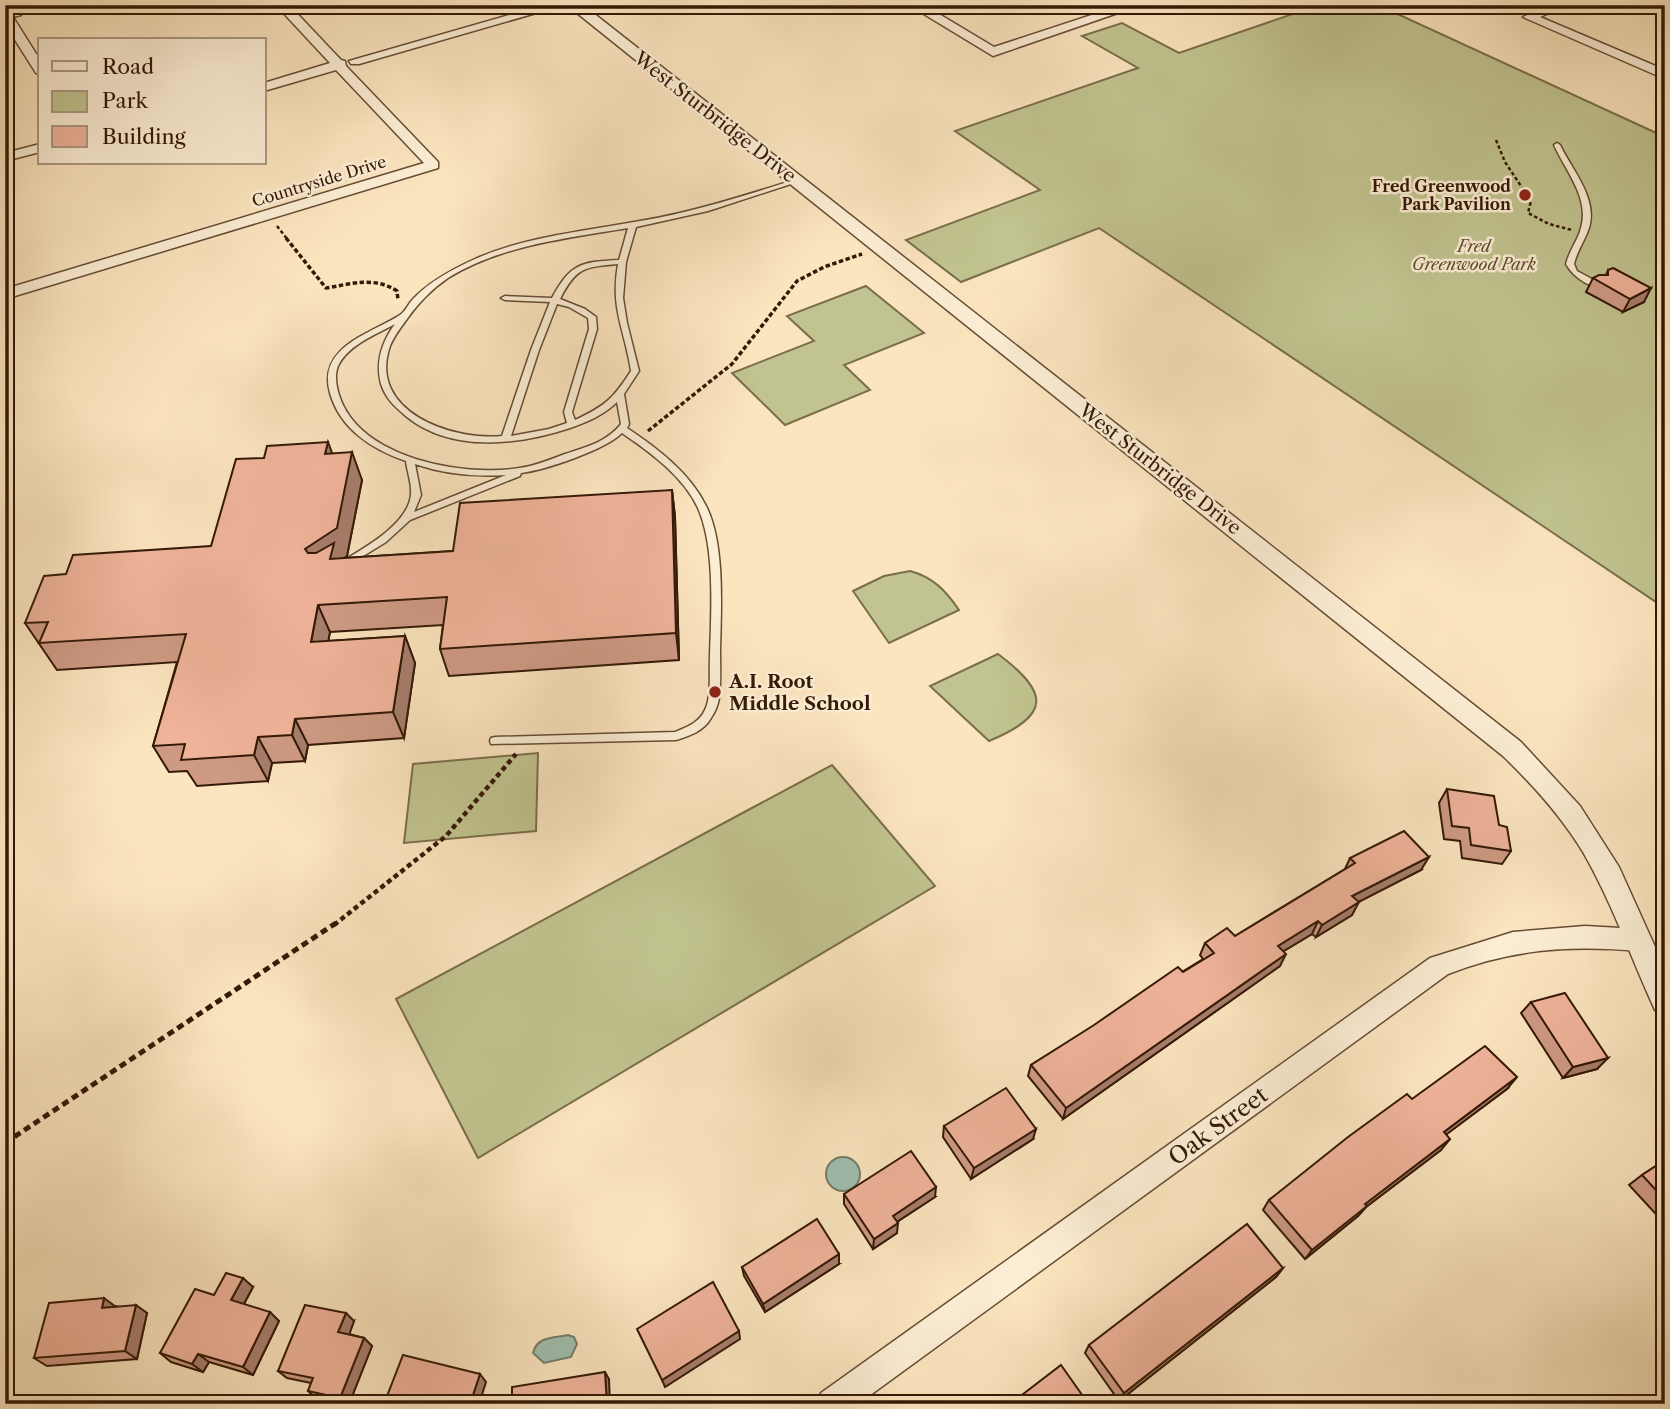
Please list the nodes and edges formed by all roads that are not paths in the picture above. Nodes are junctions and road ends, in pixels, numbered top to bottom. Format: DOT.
graph roads {
  1 [pos="22,5"];
  2 [pos="282,5"];
  3 [pos="558,5"];
  4 [pos="574,5"];
  5 [pos="915,5"];
  6 [pos="1135,5"];
  7 [pos="1561,5"];
  8 [pos="5,16"];
  9 [pos="345,63"];
  10 [pos="38,67"];
  11 [pos="1665,75"];
  12 [pos="266,86"];
  13 [pos="1557,145"];
  14 [pos="38,149"];
  15 [pos="5,157"];
  16 [pos="796,181"];
  17 [pos="632,226"];
  18 [pos="620,262"];
  19 [pos="1596,285"];
  20 [pos="5,294"];
  21 [pos="505,298"];
  22 [pos="554,299"];
  23 [pos="399,319"];
  24 [pos="620,396"];
  25 [pos="570,423"];
  26 [pos="622,429"];
  27 [pos="506,439"];
  28 [pos="410,460"];
  29 [pos="527,470"];
  30 [pos="407,518"];
  31 [pos="335,569"];
  32 [pos="495,741"];
  33 [pos="1638,940"];
  34 [pos="1665,1001"];
  35 [pos="832,1404"];
  1 -- 8 [label="street"];
  2 -- 9 [label="street, Countryside Drive"];
  3 -- 9 [label="street"];
  4 -- 16 [label="street, West Sturbridge Drive"];
  5 -- 6 [label="street"];
  7 -- 11 [label="street"];
  8 -- 10 [label="street"];
  9 -- 12 [label="street"];
  9 -- 20 [label="street, Countryside Drive"];
  13 -- 19 [label="lane"];
  14 -- 15 [label="street"];
  16 -- 17 [label="lane"];
  16 -- 33 [label="street, West Sturbridge Drive"];
  17 -- 18 [label="lane"];
  17 -- 23 [label="lane"];
  18 -- 22 [label="lane"];
  18 -- 24 [label="lane"];
  21 -- 22 [label="lane"];
  22 -- 25 [label="lane"];
  22 -- 27 [label="lane"];
  23 -- 27 [label="lane"];
  23 -- 28 [label="lane"];
  24 -- 25 [label="lane"];
  24 -- 26 [label="lane"];
  25 -- 27 [label="lane"];
  26 -- 29 [label="lane"];
  26 -- 32 [label="lane"];
  28 -- 29 [label="lane"];
  28 -- 30 [label="lane"];
  29 -- 30 [label="lane"];
  30 -- 31 [label="lane"];
  33 -- 34 [label="street, West Sturbridge Drive"];
  33 -- 35 [label="street, Oak Street"];
}
